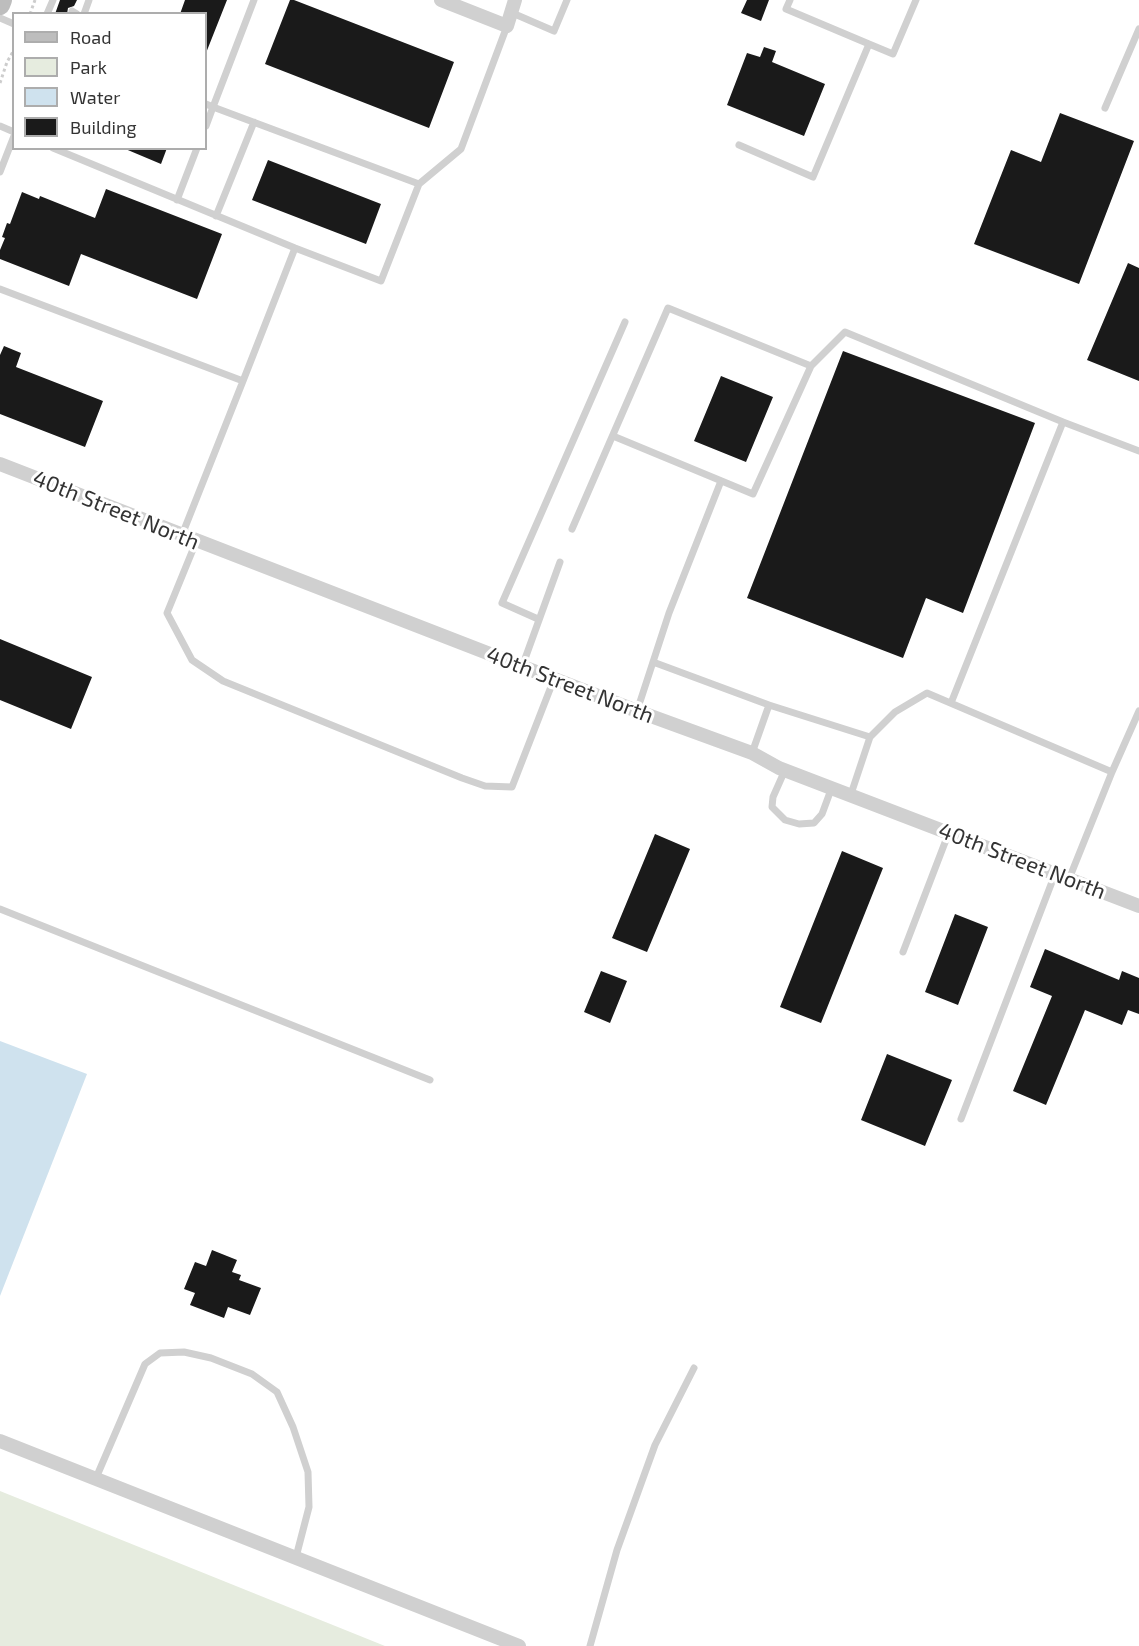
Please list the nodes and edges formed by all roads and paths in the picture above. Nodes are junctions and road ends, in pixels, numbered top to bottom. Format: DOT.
graph roads {
  1 [pos="2,0"];
  2 [pos="255,0"];
  3 [pos="441,0"];
  4 [pos="567,0"];
  5 [pos="790,0"];
  6 [pos="916,0"];
  7 [pos="0,5"];
  8 [pos="511,12"];
  9 [pos="1139,29"];
  10 [pos="869,44"];
  11 [pos="12,53"];
  12 [pos="0,82"];
  13 [pos="209,106"];
  14 [pos="1105,108"];
  15 [pos="254,122"];
  16 [pos="12,139"];
  17 [pos="739,146"];
  18 [pos="58,150"];
  19 [pos="196,150"];
  20 [pos="0,172"];
  21 [pos="420,184"];
  22 [pos="177,200"];
  23 [pos="216,216"];
  24 [pos="295,248"];
  25 [pos="0,289"];
  26 [pos="625,322"];
  27 [pos="812,366"];
  28 [pos="243,381"];
  29 [pos="1063,422"];
  30 [pos="613,436"];
  31 [pos="1139,451"];
  32 [pos="0,464"];
  33 [pos="721,481"];
  34 [pos="572,529"];
  35 [pos="182,535"];
  36 [pos="196,542"];
  37 [pos="560,562"];
  38 [pos="538,619"];
  39 [pos="653,662"];
  40 [pos="522,667"];
  41 [pos="554,679"];
  42 [pos="951,703"];
  43 [pos="770,705"];
  44 [pos="637,711"];
  45 [pos="1139,711"];
  46 [pos="870,737"];
  47 [pos="753,753"];
  48 [pos="785,770"];
  49 [pos="1112,772"];
  50 [pos="832,786"];
  51 [pos="851,794"];
  52 [pos="949,832"];
  53 [pos="1055,874"];
  54 [pos="1069,879"];
  55 [pos="1139,906"];
  56 [pos="0,909"];
  57 [pos="903,952"];
  58 [pos="430,1080"];
  59 [pos="961,1119"];
  60 [pos="694,1368"];
  61 [pos="0,1441"];
  62 [pos="96,1478"];
  63 [pos="296,1557"];
  64 [pos="519,1646"];
  65 [pos="590,1646"];
  1 -- 7 [label="main road"];
  2 -- 13 [label="lane"];
  3 -- 8 [label="street"];
  4 -- 8 [label="lane"];
  5 -- 10 [label="lane"];
  6 -- 10 [label="lane"];
  8 -- 21 [label="lane"];
  9 -- 14 [label="lane"];
  10 -- 17 [label="lane"];
  11 -- 12 [label="path"];
  13 -- 15 [label="lane"];
  15 -- 21 [label="lane"];
  15 -- 23 [label="lane"];
  16 -- 20 [label="lane"];
  18 -- 22 [label="lane"];
  19 -- 22 [label="lane"];
  21 -- 24 [label="lane"];
  22 -- 23 [label="lane"];
  23 -- 24 [label="lane"];
  24 -- 28 [label="lane"];
  25 -- 28 [label="lane"];
  26 -- 38 [label="lane"];
  27 -- 29 [label="lane"];
  27 -- 30 [label="lane"];
  27 -- 33 [label="lane"];
  28 -- 35 [label="lane"];
  29 -- 31 [label="lane"];
  29 -- 42 [label="lane"];
  30 -- 33 [label="lane"];
  30 -- 34 [label="lane"];
  32 -- 35 [label="street, 40th Street North"];
  33 -- 39 [label="lane"];
  35 -- 36 [label="street, 40th Street North"];
  36 -- 40 [label="street, 40th Street North"];
  36 -- 41 [label="lane"];
  37 -- 38 [label="lane"];
  38 -- 40 [label="lane"];
  39 -- 43 [label="lane"];
  39 -- 44 [label="lane"];
  40 -- 41 [label="street, 40th Street North"];
  41 -- 44 [label="street, 40th Street North"];
  42 -- 46 [label="lane"];
  42 -- 49 [label="lane"];
  43 -- 46 [label="lane"];
  43 -- 47 [label="lane"];
  44 -- 47 [label="street, 40th Street North"];
  45 -- 49 [label="lane"];
  46 -- 51 [label="lane"];
  47 -- 48 [label="street, 40th Street North"];
  48 -- 50 [label="street, 40th Street North"];
  48 -- 50 [label="lane"];
  49 -- 54 [label="lane"];
  50 -- 51 [label="street, 40th Street North"];
  51 -- 52 [label="street, 40th Street North"];
  52 -- 53 [label="street, 40th Street North"];
  52 -- 57 [label="lane"];
  53 -- 54 [label="street, 40th Street North"];
  53 -- 59 [label="lane"];
  54 -- 55 [label="street, 40th Street North"];
  56 -- 58 [label="lane"];
  60 -- 65 [label="lane"];
  61 -- 62 [label="street"];
  62 -- 63 [label="street"];
  62 -- 63 [label="lane"];
  63 -- 64 [label="street"];
}
